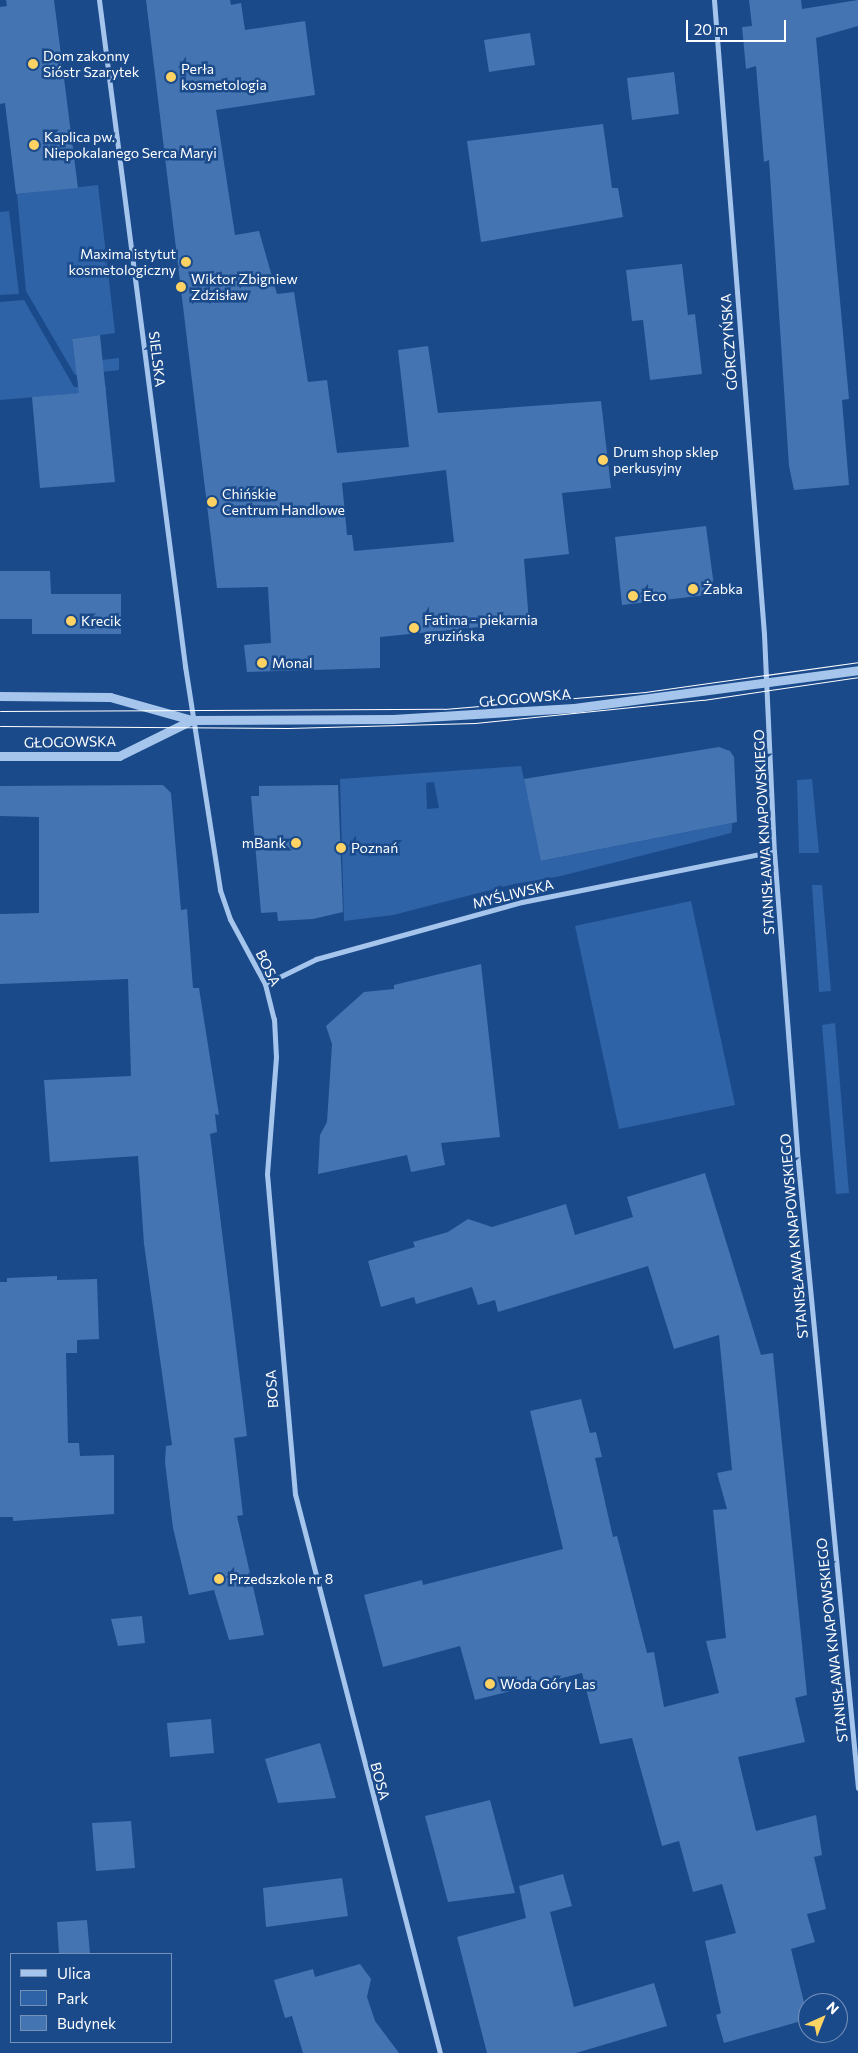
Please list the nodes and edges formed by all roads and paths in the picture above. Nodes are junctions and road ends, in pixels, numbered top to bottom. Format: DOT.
graph roads {
  1 [pos="99,0"];
  2 [pos="714,0"];
  3 [pos="858,670"];
  4 [pos="767,682"];
  5 [pos="0,696"];
  6 [pos="192,720"];
  7 [pos="0,756"];
  8 [pos="774,851"];
  9 [pos="265,984"];
  10 [pos="858,1788"];
  11 [pos="440,2053"];
  1 -- 6 [label="street, SIELSKA"];
  2 -- 4 [label="street, GÓRCZYŃSKA"];
  3 -- 4 [label="street, GŁOGOWSKA"];
  4 -- 6 [label="street, GŁOGOWSKA"];
  4 -- 8 [label="street, STANISŁAWA KNAPOWSKIEGO"];
  5 -- 6 [label="street, GŁOGOWSKA"];
  6 -- 7 [label="street, GŁOGOWSKA"];
  6 -- 9 [label="street, BOSA"];
  8 -- 9 [label="street, MYŚLIWSKA"];
  8 -- 10 [label="street, STANISŁAWA KNAPOWSKIEGO"];
  9 -- 11 [label="street, BOSA"];
}
